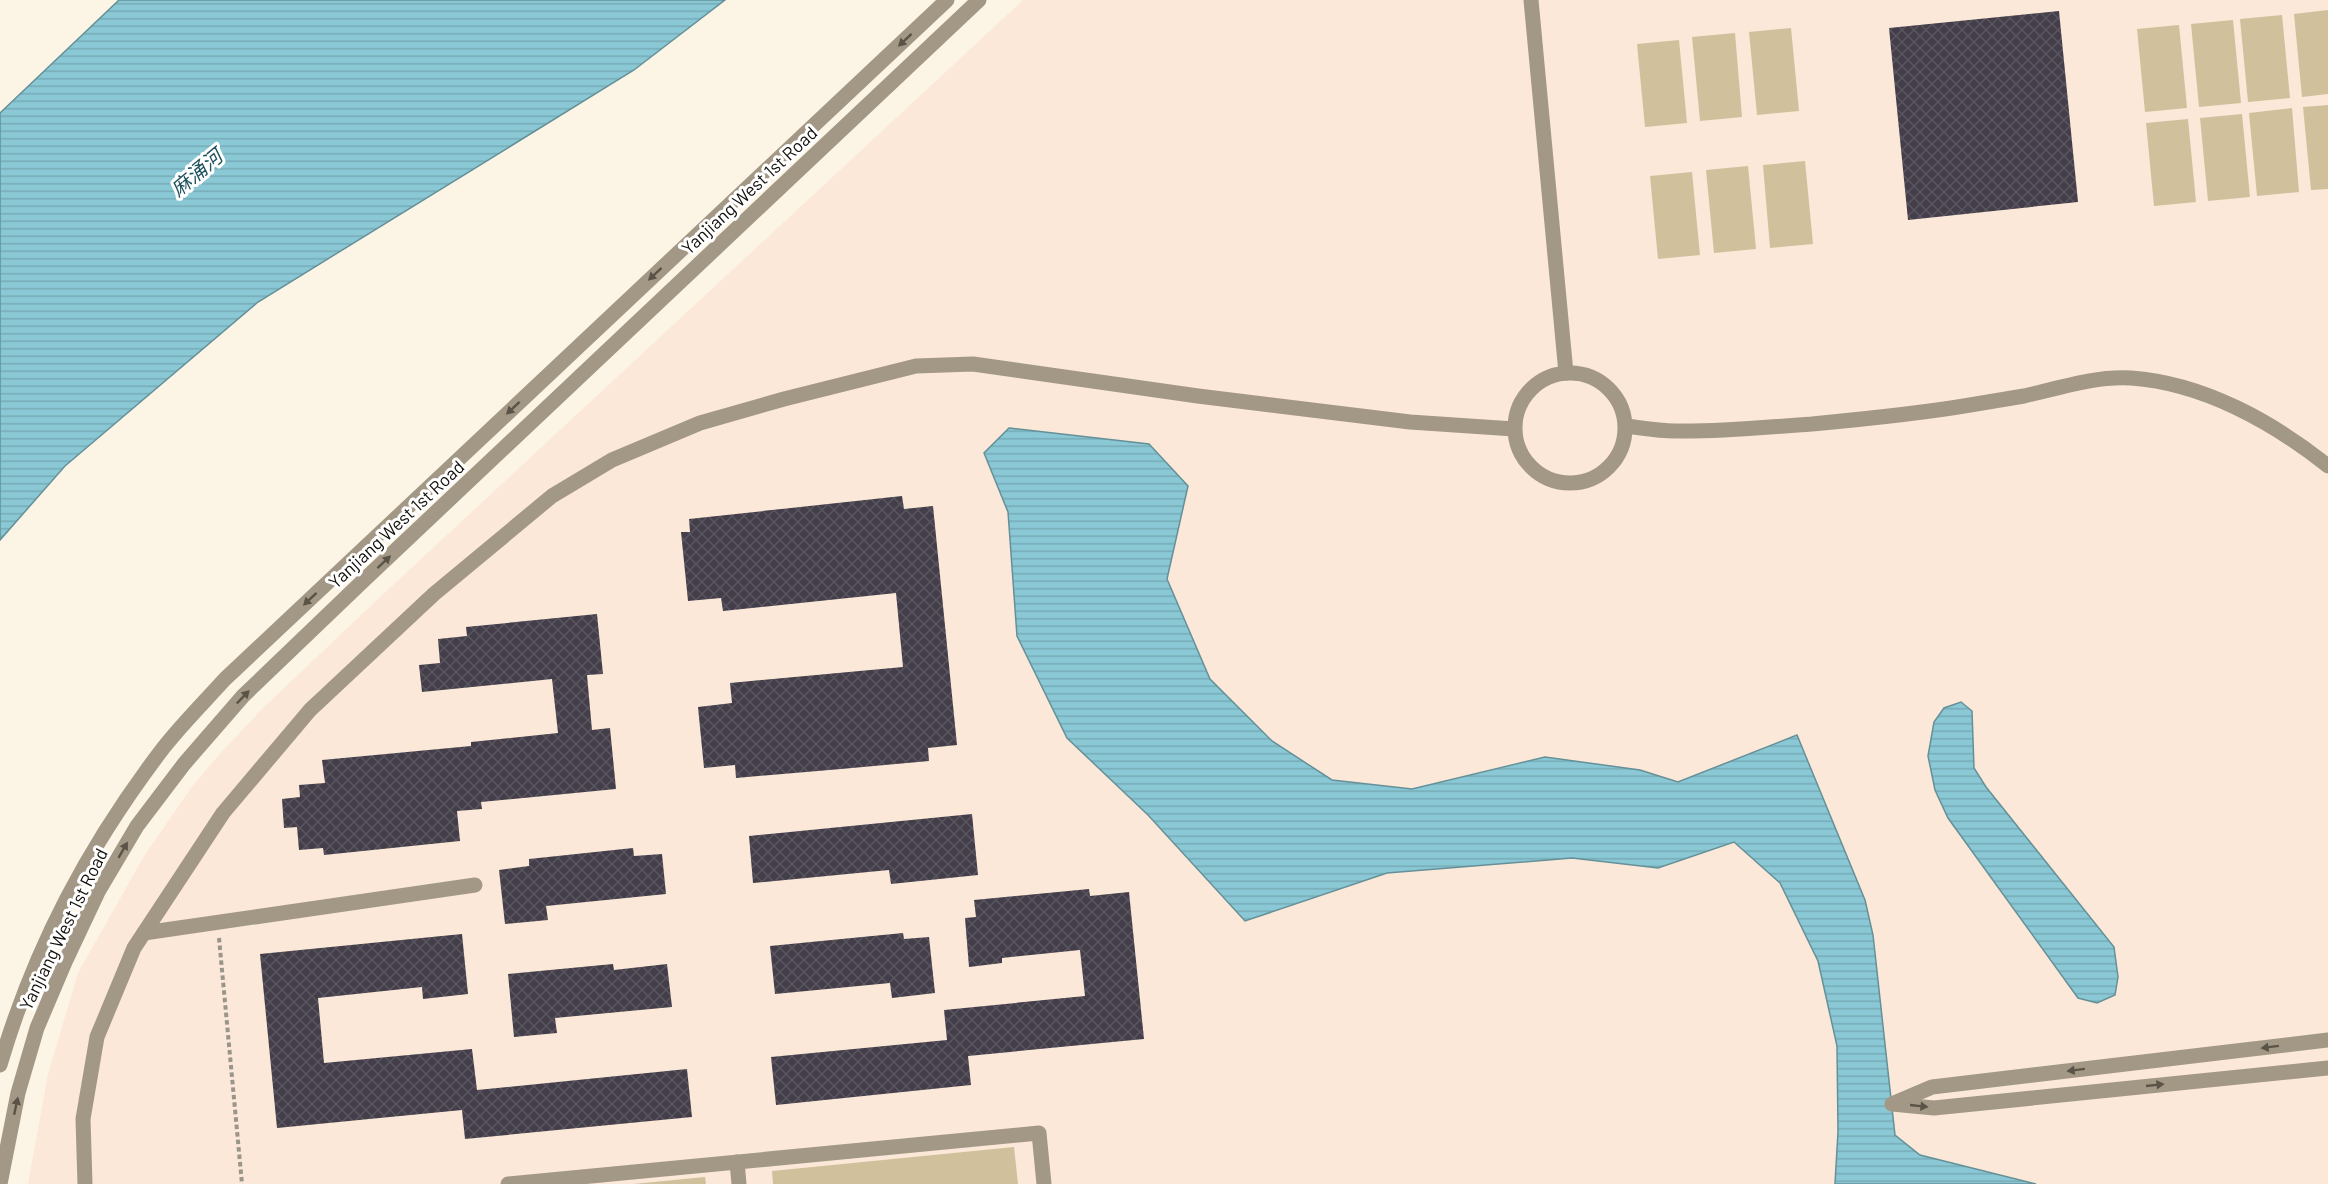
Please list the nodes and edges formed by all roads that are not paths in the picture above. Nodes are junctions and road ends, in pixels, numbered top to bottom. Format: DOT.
graph roads {
  1 [pos="947,0"];
  2 [pos="979,0"];
  3 [pos="1531,0"];
  4 [pos="1566,373"];
  5 [pos="1626,426"];
  6 [pos="1514,429"];
  7 [pos="2328,466"];
  8 [pos="475,885"];
  9 [pos="144,933"];
  10 [pos="2328,1041"];
  11 [pos="0,1065"];
  12 [pos="2328,1068"];
  13 [pos="737,1162"];
  14 [pos="0,1184"];
  15 [pos="86,1184"];
  16 [pos="508,1184"];
  17 [pos="740,1184"];
  18 [pos="1044,1184"];
  1 -- 11 [label="street, Yanjiang West 1st Road, one-way"];
  14 -- 2 [label="street, Yanjiang West 1st Road, one-way"];
  3 -- 4 [label="street"];
  4 -- 5 [label="street"];
  4 -- 6 [label="street"];
  5 -- 6 [label="street"];
  5 -- 7 [label="street"];
  6 -- 9 [label="street"];
  8 -- 9 [label="street"];
  9 -- 15 [label="street"];
  10 -- 12 [label="street, one-way"];
  13 -- 16 [label="street"];
  13 -- 17 [label="street"];
  13 -- 18 [label="street"];
}
